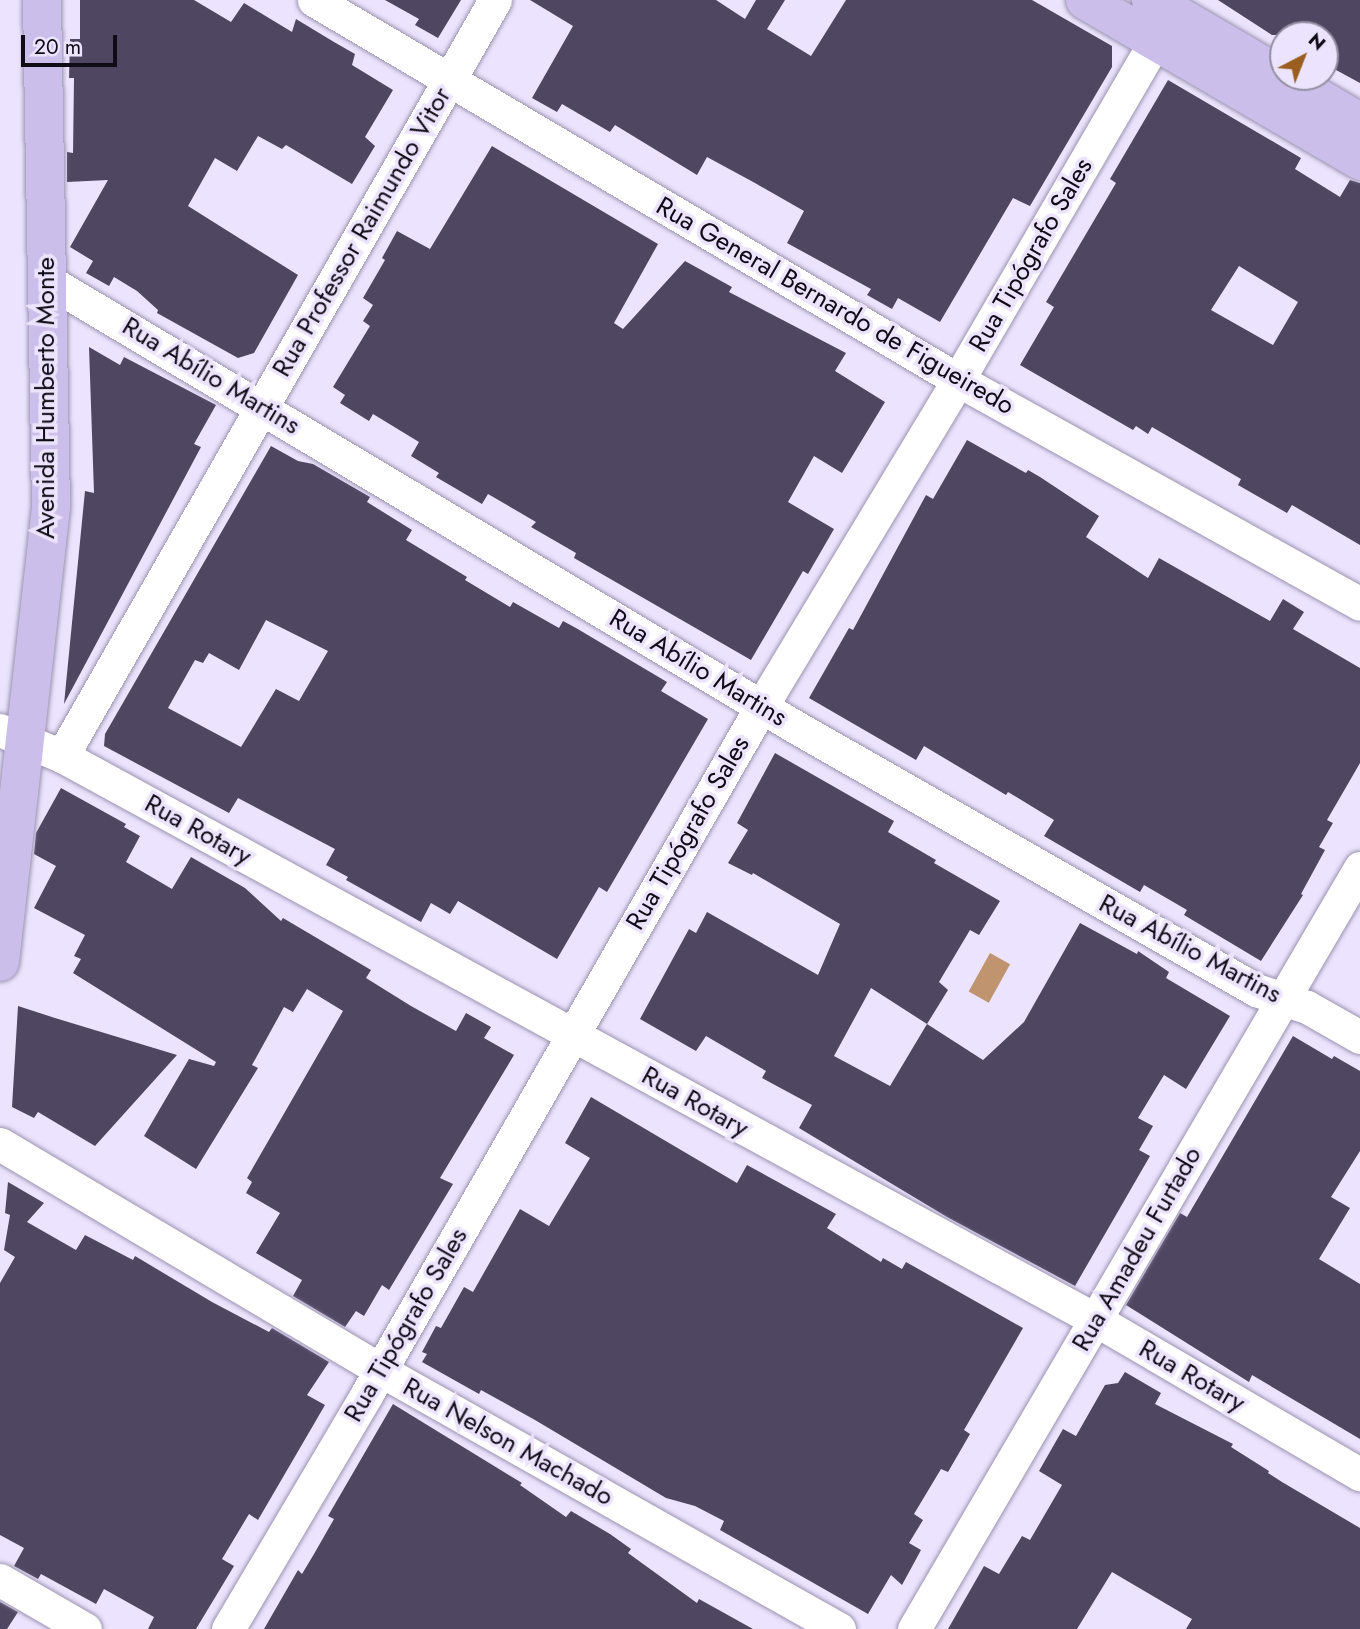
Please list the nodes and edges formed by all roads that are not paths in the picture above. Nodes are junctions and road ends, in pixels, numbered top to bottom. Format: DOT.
graph roads {
  1 [pos="42,0"];
  2 [pos="314,0"];
  3 [pos="495,0"];
  4 [pos="1085,0"];
  5 [pos="1166,14"];
  6 [pos="448,80"];
  7 [pos="1360,122"];
  8 [pos="1360,161"];
  9 [pos="46,279"];
  10 [pos="958,380"];
  11 [pos="262,406"];
  12 [pos="1360,604"];
  13 [pos="761,707"];
  14 [pos="13,734"];
  15 [pos="62,756"];
  16 [pos="1360,868"];
  17 [pos="0,962"];
  18 [pos="1282,1001"];
  19 [pos="573,1035"];
  20 [pos="1360,1037"];
  21 [pos="0,1144"];
  22 [pos="1096,1320"];
  23 [pos="380,1370"];
  24 [pos="1360,1474"];
  25 [pos="0,1580"];
  26 [pos="85,1629"];
  27 [pos="228,1629"];
  28 [pos="839,1629"];
  29 [pos="914,1629"];
  1 -- 9 [label="main road, Avenida Humberto Monte"];
  2 -- 6 [label="street, Rua General Bernardo de Figueiredo"];
  3 -- 6 [label="street, Rua Professor Raimundo Vitor"];
  4 -- 5 [label="main road"];
  5 -- 7 [label="main road"];
  5 -- 8 [label="main road"];
  5 -- 10 [label="street, Rua Tipógrafo Sales"];
  6 -- 10 [label="street, Rua General Bernardo de Figueiredo"];
  6 -- 11 [label="street, Rua Professor Raimundo Vitor"];
  9 -- 11 [label="street, Rua Abílio Martins"];
  9 -- 14 [label="main road, Avenida Humberto Monte"];
  10 -- 12 [label="street, Rua General Bernardo de Figueiredo"];
  10 -- 13 [label="street, Rua Tipógrafo Sales"];
  11 -- 13 [label="street, Rua Abílio Martins"];
  11 -- 15 [label="street, Rua Professor Raimundo Vitor"];
  13 -- 18 [label="street, Rua Abílio Martins"];
  13 -- 19 [label="street, Rua Tipógrafo Sales"];
  14 -- 15 [label="street, Rua Rotary"];
  14 -- 17 [label="main road, Avenida Humberto Monte"];
  15 -- 19 [label="street, Rua Rotary"];
  16 -- 18 [label="street, Rua Amadeu Furtado"];
  18 -- 20 [label="street, Rua Abílio Martins"];
  18 -- 22 [label="street, Rua Amadeu Furtado"];
  19 -- 22 [label="street, Rua Rotary"];
  19 -- 23 [label="street, Rua Tipógrafo Sales"];
  21 -- 23 [label="street, Rua Nelson Machado"];
  22 -- 24 [label="street, Rua Rotary"];
  22 -- 29 [label="street, Rua Amadeu Furtado"];
  23 -- 27 [label="street, Rua Tipógrafo Sales"];
  23 -- 28 [label="street, Rua Nelson Machado"];
  25 -- 26 [label="street"];
}
